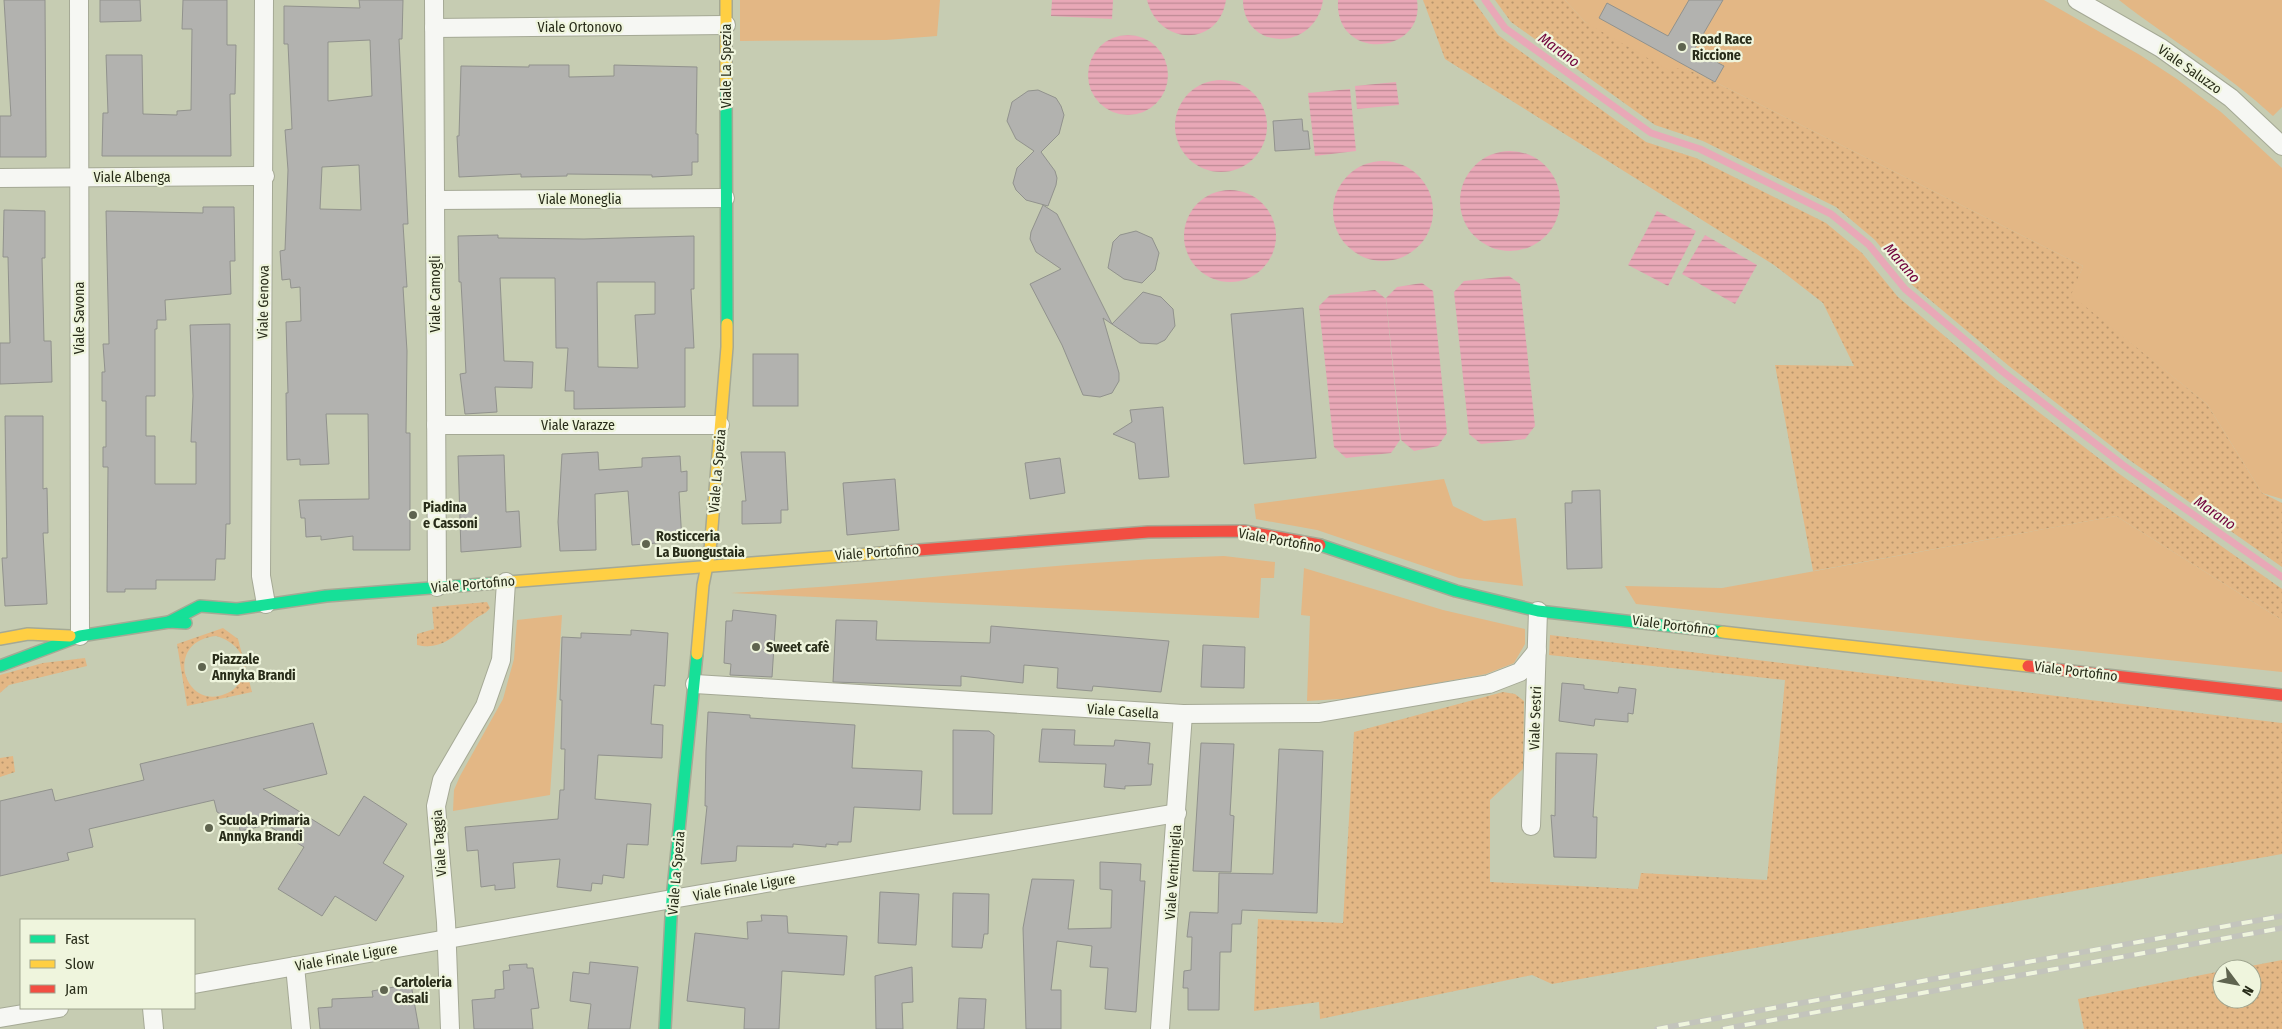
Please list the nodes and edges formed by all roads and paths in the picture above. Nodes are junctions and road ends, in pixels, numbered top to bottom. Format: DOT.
graph roads {
  1 [pos="79,0"];
  2 [pos="264,0"];
  3 [pos="434,0"];
  4 [pos="726,0"];
  5 [pos="2084,2"];
  6 [pos="726,26"];
  7 [pos="434,28"];
  8 [pos="2282,146"];
  9 [pos="264,176"];
  10 [pos="79,177"];
  11 [pos="0,178"];
  12 [pos="725,198"];
  13 [pos="435,200"];
  14 [pos="436,425"];
  15 [pos="720,425"];
  16 [pos="707,565"];
  17 [pos="506,582"];
  18 [pos="437,588"];
  19 [pos="266,604"];
  20 [pos="237,609"];
  21 [pos="1538,611"];
  22 [pos="212,620"];
  23 [pos="169,622"];
  24 [pos="195,624"];
  25 [pos="80,636"];
  26 [pos="0,639"];
  27 [pos="1537,651"];
  28 [pos="0,666"];
  29 [pos="695,684"];
  30 [pos="2282,694"];
  31 [pos="1183,714"];
  32 [pos="1177,813"];
  33 [pos="1531,826"];
  34 [pos="672,899"];
  35 [pos="446,939"];
  36 [pos="295,966"];
  37 [pos="195,984"];
  38 [pos="53,1009"];
  39 [pos="152,1009"];
  40 [pos="0,1018"];
  41 [pos="154,1029"];
  42 [pos="301,1029"];
  43 [pos="450,1029"];
  44 [pos="665,1029"];
  45 [pos="1160,1029"];
  1 -- 10 [label="street, Viale Savona"];
  2 -- 9 [label="street, Viale Genova"];
  3 -- 7 [label="street, Viale Camogli"];
  4 -- 6 [label="street, Viale La Spezia"];
  5 -- 8 [label="street, Viale Saluzzo"];
  6 -- 7 [label="street, Viale Ortonovo"];
  6 -- 12 [label="street, Viale La Spezia"];
  7 -- 13 [label="street, Viale Camogli"];
  9 -- 10 [label="street, Viale Albenga"];
  9 -- 19 [label="street, Viale Genova"];
  10 -- 11 [label="street, Viale Albenga"];
  10 -- 25 [label="street, Viale Savona"];
  12 -- 13 [label="street, Viale Moneglia"];
  12 -- 15 [label="street, Viale La Spezia"];
  13 -- 14 [label="street, Viale Camogli"];
  14 -- 15 [label="street, Viale Varazze"];
  14 -- 18 [label="street, Viale Camogli"];
  15 -- 16 [label="street, Viale La Spezia"];
  16 -- 17 [label="street, Viale Portofino"];
  16 -- 21 [label="street, Viale Portofino"];
  16 -- 29 [label="street, Viale La Spezia"];
  17 -- 18 [label="street, Viale Portofino"];
  17 -- 35 [label="street, Viale Taggia"];
  18 -- 19 [label="street, Viale Portofino"];
  19 -- 20 [label="street, Viale Portofino"];
  20 -- 22 [label="street, Viale Portofino"];
  20 -- 23 [label="street, Viale Portofino"];
  21 -- 27 [label="street, Viale Sestri"];
  21 -- 30 [label="street, Viale Portofino"];
  23 -- 24 [label="street, Viale Portofino"];
  23 -- 25 [label="street, Viale Portofino"];
  25 -- 26 [label="street, Viale Portofino"];
  25 -- 28 [label="street, Viale Portofino"];
  27 -- 31 [label="street, Viale Casella"];
  27 -- 33 [label="street, Viale Sestri"];
  29 -- 31 [label="street, Viale Casella"];
  29 -- 34 [label="street, Viale La Spezia"];
  31 -- 32 [label="street, Viale Ventimiglia"];
  32 -- 34 [label="street, Viale Finale Ligure"];
  32 -- 45 [label="street, Viale Ventimiglia"];
  34 -- 35 [label="street, Viale Finale Ligure"];
  34 -- 44 [label="street, Viale La Spezia"];
  35 -- 36 [label="street, Viale Finale Ligure"];
  35 -- 43 [label="street, Viale Taggia"];
  36 -- 37 [label="street, Viale Finale Ligure"];
  36 -- 42 [label="street"];
  38 -- 40 [label="street"];
  39 -- 41 [label="street"];
}
